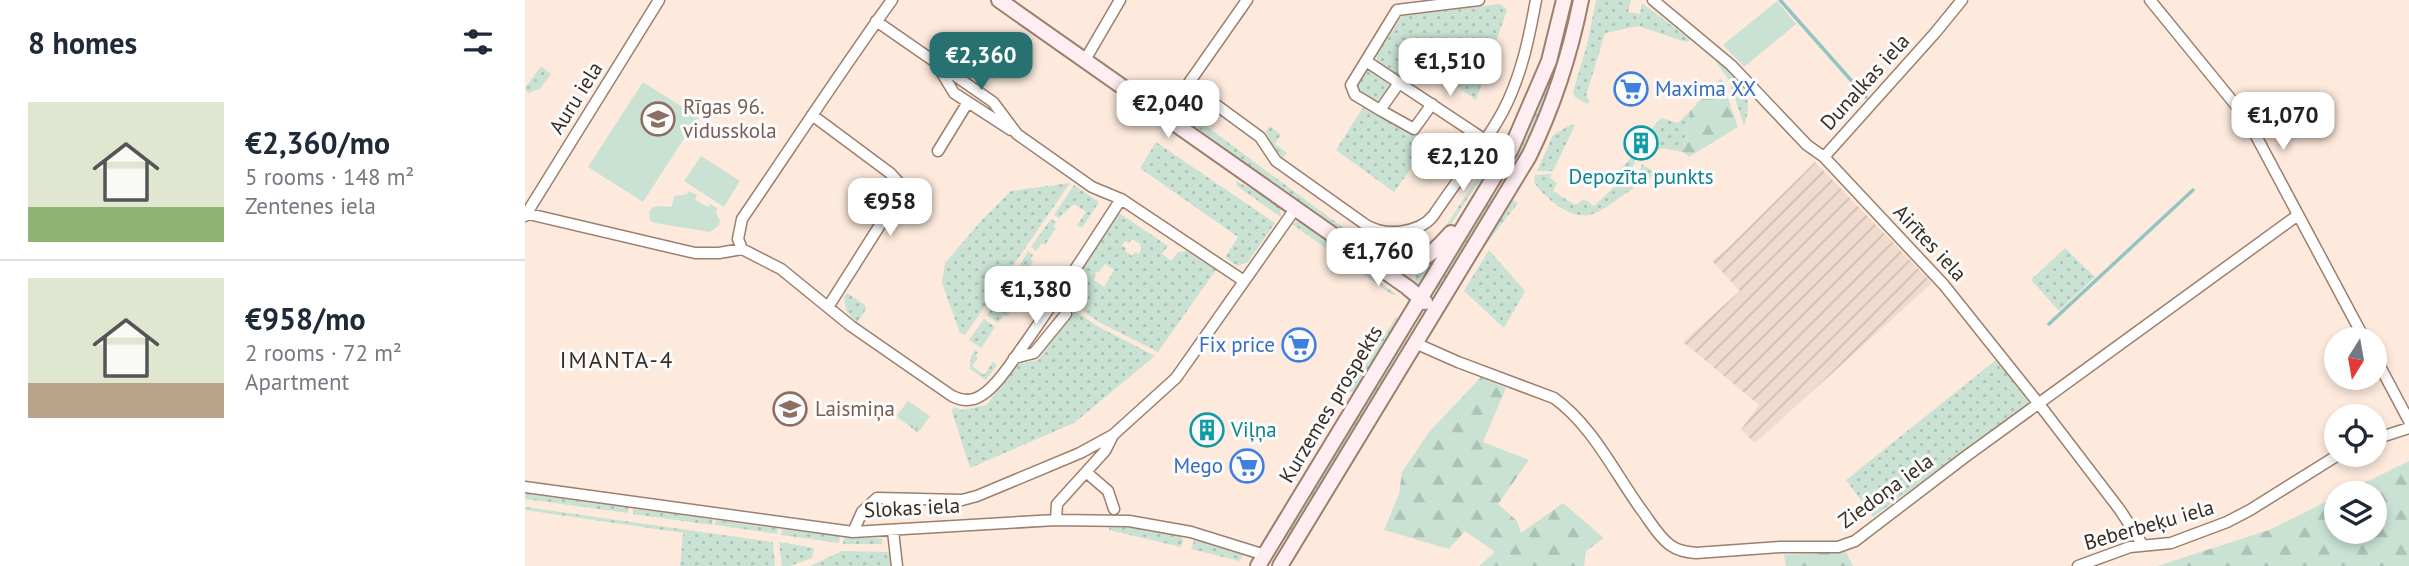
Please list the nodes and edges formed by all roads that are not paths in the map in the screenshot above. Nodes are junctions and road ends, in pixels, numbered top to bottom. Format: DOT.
graph roads {
  1 [pos="659,0"];
  2 [pos="891,0"];
  3 [pos="999,0"];
  4 [pos="1120,0"];
  5 [pos="1247,0"];
  6 [pos="1479,0"];
  7 [pos="1536,0"];
  8 [pos="1581,0"];
  9 [pos="1653,0"];
  10 [pos="1962,0"];
  11 [pos="2150,0"];
  12 [pos="1559,1"];
  13 [pos="1665,3"];
  14 [pos="876,21"];
  15 [pos="1085,60"];
  16 [pos="935,61"];
  17 [pos="1366,61"];
  18 [pos="1399,83"];
  19 [pos="1189,85"];
  20 [pos="968,102"];
  21 [pos="1432,104"];
  22 [pos="1380,110"];
  23 [pos="812,116"];
  24 [pos="1165,117"];
  25 [pos="1017,134"];
  26 [pos="1485,140"];
  27 [pos="938,151"];
  28 [pos="1824,158"];
  29 [pos="1121,199"];
  30 [pos="1296,209"];
  31 [pos="525,214"];
  32 [pos="2298,215"];
  33 [pos="1464,225"];
  34 [pos="740,244"];
  35 [pos="1356,252"];
  36 [pos="1244,281"];
  37 [pos="1060,294"];
  38 [pos="1420,298"];
  39 [pos="828,307"];
  40 [pos="1435,309"];
  41 [pos="2358,327"];
  42 [pos="1415,343"];
  43 [pos="1014,358"];
  44 [pos="2387,380"];
  45 [pos="2039,404"];
  46 [pos="2409,421"];
  47 [pos="2409,428"];
  48 [pos="1113,435"];
  49 [pos="2387,435"];
  50 [pos="2324,464"];
  51 [pos="1086,472"];
  52 [pos="525,487"];
  53 [pos="1114,509"];
  54 [pos="1056,520"];
  55 [pos="893,531"];
  56 [pos="853,532"];
  57 [pos="2142,544"];
  58 [pos="1262,561"];
  59 [pos="1287,564"];
  60 [pos="897,566"];
  61 [pos="2078,566"];
  1 -- 31 [label="street, Auru iela"];
  2 -- 14 [label="street"];
  3 -- 15 [label="main road"];
  4 -- 15 [label="street"];
  5 -- 19 [label="street"];
  6 -- 17 [label="street"];
  7 -- 26 [label="street"];
  8 -- 40 [label="main road, Kurzemes prospekts"];
  9 -- 13 [label="street, Airītes iela"];
  10 -- 28 [label="street, Dunalkas iela"];
  11 -- 32 [label="street"];
  12 -- 33 [label="main road, Kurzemes prospekts"];
  13 -- 28 [label="street, Airītes iela"];
  14 -- 16 [label="street"];
  14 -- 23 [label="street"];
  15 -- 24 [label="main road"];
  16 -- 20 [label="street"];
  16 -- 25 [label="street"];
  17 -- 18 [label="street"];
  17 -- 22 [label="street"];
  18 -- 21 [label="street"];
  18 -- 22 [label="street"];
  19 -- 24 [label="street"];
  19 -- 26 [label="street"];
  20 -- 25 [label="street"];
  20 -- 27 [label="street"];
  21 -- 22 [label="street"];
  21 -- 26 [label="street"];
  23 -- 34 [label="street"];
  23 -- 39 [label="street"];
  24 -- 30 [label="main road"];
  25 -- 29 [label="street"];
  28 -- 45 [label="street, Airītes iela"];
  29 -- 36 [label="street"];
  29 -- 37 [label="street"];
  30 -- 35 [label="main road"];
  30 -- 36 [label="street"];
  31 -- 34 [label="street"];
  32 -- 41 [label="street"];
  32 -- 45 [label="street, Ziedoņa iela"];
  33 -- 35 [label="main road"];
  33 -- 38 [label="main road, Kurzemes prospekts"];
  34 -- 39 [label="street"];
  35 -- 38 [label="main road"];
  36 -- 48 [label="street"];
  37 -- 43 [label="street"];
  37 -- 43 [label="street"];
  38 -- 40 [label="main road"];
  38 -- 58 [label="main road, Kurzemes prospekts"];
  39 -- 43 [label="street"];
  40 -- 42 [label="main road, Kurzemes prospekts"];
  42 -- 45 [label="street, Ziedoņa iela"];
  42 -- 59 [label="main road, Kurzemes prospekts"];
  44 -- 46 [label="street"];
  45 -- 57 [label="street, Airītes iela"];
  47 -- 49 [label="street"];
  48 -- 51 [label="street"];
  48 -- 56 [label="street"];
  50 -- 57 [label="street, Beberbeķu iela"];
  51 -- 53 [label="street"];
  51 -- 54 [label="street"];
  52 -- 56 [label="street, Slokas iela"];
  54 -- 55 [label="street, Slokas iela"];
  54 -- 58 [label="street, Slokas iela"];
  55 -- 56 [label="street, Slokas iela"];
  55 -- 60 [label="street"];
  57 -- 61 [label="street, Beberbeķu iela"];
  58 -- 59 [label="main road, Slokas iela"];
}
